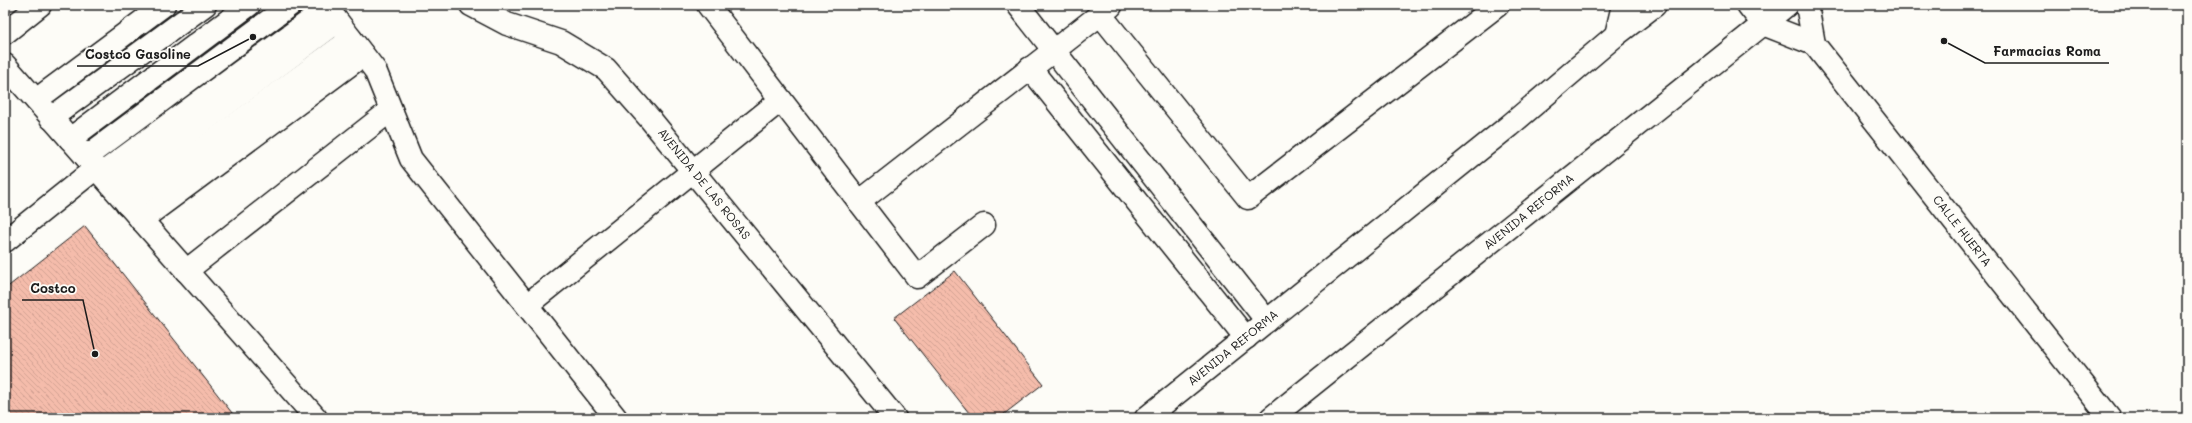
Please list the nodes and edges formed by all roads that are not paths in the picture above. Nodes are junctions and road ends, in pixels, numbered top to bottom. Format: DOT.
graph roads {
  1 [pos="40,5"];
  2 [pos="164,5"];
  3 [pos="205,5"];
  4 [pos="249,5"];
  5 [pos="290,5"];
  6 [pos="471,5"];
  7 [pos="708,5"];
  8 [pos="1018,5"];
  9 [pos="1498,5"];
  10 [pos="1623,5"];
  11 [pos="1655,5"];
  12 [pos="1748,5"];
  13 [pos="1787,5"];
  14 [pos="1807,5"];
  15 [pos="1106,10"];
  16 [pos="330,11"];
  17 [pos="1763,24"];
  18 [pos="5,33"];
  19 [pos="1616,35"];
  20 [pos="1814,44"];
  21 [pos="357,47"];
  22 [pos="1054,50"];
  23 [pos="5,65"];
  24 [pos="1030,68"];
  25 [pos="36,100"];
  26 [pos="781,100"];
  27 [pos="391,110"];
  28 [pos="51,118"];
  29 [pos="70,139"];
  30 [pos="693,170"];
  31 [pos="111,185"];
  32 [pos="859,202"];
  33 [pos="984,225"];
  34 [pos="5,240"];
  35 [pos="186,271"];
  36 [pos="527,305"];
  37 [pos="1267,321"];
  38 [pos="1246,338"];
  39 [pos="316,418"];
  40 [pos="616,418"];
  41 [pos="895,418"];
  42 [pos="1146,418"];
  43 [pos="1271,418"];
  44 [pos="2110,418"];
  1 -- 18 [label="main road"];
  2 -- 25 [label="main road"];
  3 -- 28 [label="main road"];
  4 -- 29 [label="main road"];
  5 -- 31 [label="main road"];
  6 -- 30 [label="main road, AVENIDA DE LAS ROSAS"];
  7 -- 26 [label="main road"];
  8 -- 22 [label="main road"];
  9 -- 15 [label="main road"];
  10 -- 19 [label="main road"];
  11 -- 19 [label="main road, AVENIDA REFORMA"];
  12 -- 17 [label="main road"];
  13 -- 17 [label="main road, AVENIDA REFORMA"];
  14 -- 20 [label="main road"];
  15 -- 22 [label="main road"];
  16 -- 21 [label="main road"];
  16 -- 31 [label="main road"];
  17 -- 20 [label="main road"];
  17 -- 43 [label="main road, AVENIDA REFORMA"];
  19 -- 37 [label="main road, AVENIDA REFORMA"];
  20 -- 44 [label="main road, CALLE HUERTA"];
  21 -- 27 [label="main road"];
  21 -- 31 [label="main road"];
  22 -- 24 [label="main road"];
  22 -- 37 [label="main road"];
  23 -- 25 [label="main road"];
  24 -- 32 [label="main road"];
  24 -- 38 [label="main road"];
  25 -- 28 [label="main road"];
  26 -- 30 [label="main road"];
  26 -- 32 [label="main road"];
  27 -- 35 [label="main road"];
  27 -- 36 [label="main road"];
  28 -- 29 [label="main road"];
  29 -- 31 [label="main road"];
  30 -- 36 [label="main road"];
  30 -- 41 [label="main road, AVENIDA DE LAS ROSAS"];
  31 -- 34 [label="main road"];
  31 -- 35 [label="main road"];
  32 -- 33 [label="main road"];
  35 -- 39 [label="main road"];
  36 -- 40 [label="main road"];
  37 -- 38 [label="main road, AVENIDA REFORMA"];
  38 -- 42 [label="main road, AVENIDA REFORMA"];
}
